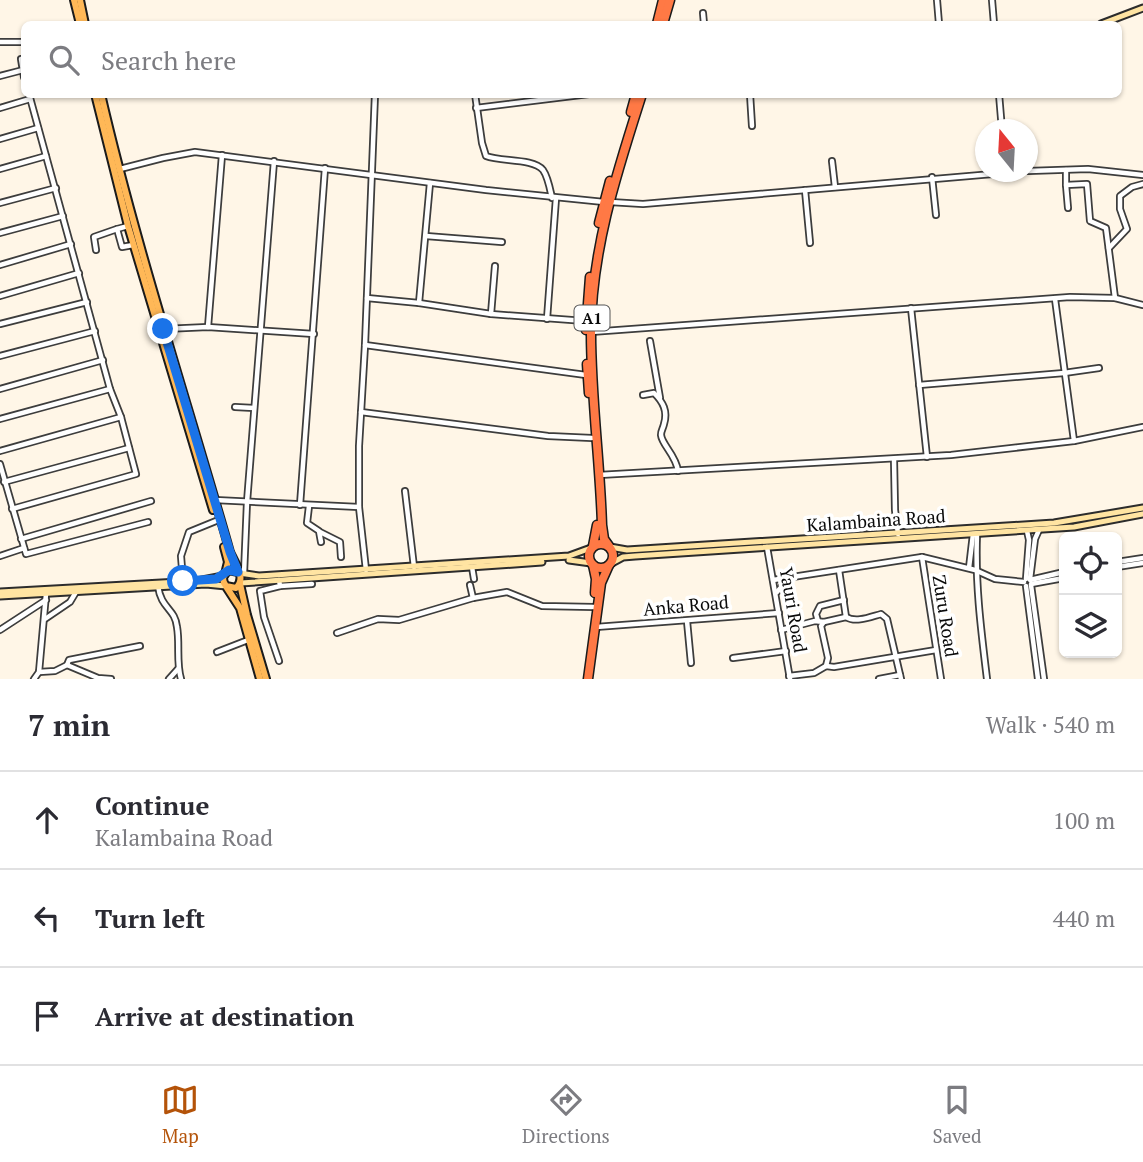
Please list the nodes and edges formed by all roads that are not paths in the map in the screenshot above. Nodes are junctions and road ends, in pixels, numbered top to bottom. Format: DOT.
graph roads {
  1 [pos="77,0"];
  2 [pos="663,0"];
  3 [pos="670,0"];
  4 [pos="937,0"];
  5 [pos="992,0"];
  6 [pos="1143,8"];
  7 [pos="703,13"];
  8 [pos="80,21"];
  9 [pos="84,21"];
  10 [pos="658,21"];
  11 [pos="664,21"];
  12 [pos="704,21"];
  13 [pos="939,21"];
  14 [pos="994,21"];
  15 [pos="1109,21"];
  16 [pos="0,42"];
  17 [pos="21,42"];
  18 [pos="21,71"];
  19 [pos="0,76"];
  20 [pos="27,98"];
  21 [pos="30,98"];
  22 [pos="96,98"];
  23 [pos="102,98"];
  24 [pos="375,98"];
  25 [pos="475,98"];
  26 [pos="557,98"];
  27 [pos="635,98"];
  28 [pos="641,98"];
  29 [pos="750,98"];
  30 [pos="999,98"];
  31 [pos="0,108"];
  32 [pos="476,108"];
  33 [pos="1001,119"];
  34 [pos="752,126"];
  35 [pos="38,128"];
  36 [pos="0,139"];
  37 [pos="222,155"];
  38 [pos="47,156"];
  39 [pos="274,161"];
  40 [pos="832,161"];
  41 [pos="325,168"];
  42 [pos="0,169"];
  43 [pos="119,169"];
  44 [pos="1066,170"];
  45 [pos="1038,171"];
  46 [pos="975,174"];
  47 [pos="373,175"];
  48 [pos="1143,175"];
  49 [pos="932,177"];
  50 [pos="430,183"];
  51 [pos="1143,184"];
  52 [pos="1066,185"];
  53 [pos="835,187"];
  54 [pos="55,188"];
  55 [pos="806,190"];
  56 [pos="554,198"];
  57 [pos="607,202"];
  58 [pos="0,203"];
  59 [pos="1068,208"];
  60 [pos="936,215"];
  61 [pos="63,216"];
  62 [pos="128,226"];
  63 [pos="117,229"];
  64 [pos="0,233"];
  65 [pos="426,236"];
  66 [pos="502,242"];
  67 [pos="810,243"];
  68 [pos="71,244"];
  69 [pos="133,245"];
  70 [pos="1109,248"];
  71 [pos="96,250"];
  72 [pos="0,265"];
  73 [pos="495,266"];
  74 [pos="79,273"];
  75 [pos="0,296"];
  76 [pos="367,298"];
  77 [pos="1115,298"];
  78 [pos="1055,299"];
  79 [pos="87,302"];
  80 [pos="419,303"];
  81 [pos="1143,305"];
  82 [pos="911,308"];
  83 [pos="491,314"];
  84 [pos="547,319"];
  85 [pos="586,321"];
  86 [pos="0,324"];
  87 [pos="208,327"];
  88 [pos="163,329"];
  89 [pos="95,331"];
  90 [pos="260,331"];
  91 [pos="591,332"];
  92 [pos="314,334"];
  93 [pos="650,341"];
  94 [pos="365,345"];
  95 [pos="0,356"];
  96 [pos="103,360"];
  97 [pos="1099,368"];
  98 [pos="1063,373"];
  99 [pos="588,375"];
  100 [pos="919,386"];
  101 [pos="0,389"];
  102 [pos="110,389"];
  103 [pos="643,395"];
  104 [pos="660,399"];
  105 [pos="235,407"];
  106 [pos="254,408"];
  107 [pos="361,412"];
  108 [pos="121,417"];
  109 [pos="0,419"];
  110 [pos="1143,427"];
  111 [pos="592,438"];
  112 [pos="1074,441"];
  113 [pos="129,447"];
  114 [pos="0,451"];
  115 [pos="926,457"];
  116 [pos="894,459"];
  117 [pos="0,464"];
  118 [pos="678,471"];
  119 [pos="599,475"];
  120 [pos="4,482"];
  121 [pos="405,491"];
  122 [pos="214,500"];
  123 [pos="151,501"];
  124 [pos="247,502"];
  125 [pos="300,505"];
  126 [pos="309,506"];
  127 [pos="359,507"];
  128 [pos="12,509"];
  129 [pos="1143,509"];
  130 [pos="1143,514"];
  131 [pos="216,521"];
  132 [pos="148,522"];
  133 [pos="1039,530"];
  134 [pos="319,531"];
  135 [pos="1027,531"];
  136 [pos="898,534"];
  137 [pos="975,534"];
  138 [pos="21,539"];
  139 [pos="321,542"];
  140 [pos="592,547"];
  141 [pos="610,547"];
  142 [pos="767,547"];
  143 [pos="23,548"];
  144 [pos="0,556"];
  145 [pos="341,557"];
  146 [pos="922,558"];
  147 [pos="1143,560"];
  148 [pos="1122,562"];
  149 [pos="592,564"];
  150 [pos="610,564"];
  151 [pos="414,566"];
  152 [pos="1122,566"];
  153 [pos="472,567"];
  154 [pos="968,568"];
  155 [pos="366,570"];
  156 [pos="839,570"];
  157 [pos="975,570"];
  158 [pos="240,573"];
  159 [pos="1059,573"];
  160 [pos="224,575"];
  161 [pos="790,577"];
  162 [pos="474,579"];
  163 [pos="1059,579"];
  164 [pos="773,580"];
  165 [pos="183,581"];
  166 [pos="1028,582"];
  167 [pos="241,583"];
  168 [pos="280,583"];
  169 [pos="312,584"];
  170 [pos="470,585"];
  171 [pos="158,586"];
  172 [pos="226,587"];
  173 [pos="76,592"];
  174 [pos="0,594"];
  175 [pos="776,595"];
  176 [pos="46,597"];
  177 [pos="473,598"];
  178 [pos="844,600"];
  179 [pos="594,607"];
  180 [pos="779,613"];
  181 [pos="846,617"];
  182 [pos="44,620"];
  183 [pos="687,621"];
  184 [pos="821,621"];
  185 [pos="595,627"];
  186 [pos="0,630"];
  187 [pos="781,630"];
  188 [pos="337,633"];
  189 [pos="248,640"];
  190 [pos="1036,642"];
  191 [pos="140,646"];
  192 [pos="936,650"];
  193 [pos="786,651"];
  194 [pos="217,652"];
  195 [pos="897,656"];
  196 [pos="733,658"];
  197 [pos="279,661"];
  198 [pos="691,663"];
  199 [pos="67,666"];
  200 [pos="826,666"];
  201 [pos="178,669"];
  202 [pos="39,672"];
  203 [pos="790,677"];
  204 [pos="900,677"];
  205 [pos="34,679"];
  206 [pos="111,679"];
  207 [pos="169,679"];
  208 [pos="181,679"];
  209 [pos="260,679"];
  210 [pos="266,679"];
  211 [pos="586,679"];
  212 [pos="879,679"];
  213 [pos="941,679"];
  214 [pos="987,679"];
  215 [pos="1038,679"];
  216 [pos="1044,679"];
  1 -- 8 [label="main road"];
  1 -- 9 [label="main road"];
  2 -- 10 [label="highway"];
  3 -- 11 [label="highway"];
  4 -- 13 [label="street"];
  5 -- 14 [label="street"];
  6 -- 15 [label="main road"];
  7 -- 12 [label="street"];
  16 -- 17 [label="street"];
  18 -- 19 [label="street"];
  20 -- 31 [label="street"];
  21 -- 35 [label="street"];
  22 -- 62 [label="main road"];
  23 -- 43 [label="main road"];
  24 -- 47 [label="street"];
  25 -- 32 [label="street"];
  26 -- 32 [label="street"];
  27 -- 57 [label="highway, A1"];
  28 -- 57 [label="highway, A1"];
  29 -- 34 [label="street"];
  30 -- 33 [label="street"];
  32 -- 56 [label="street"];
  35 -- 36 [label="street"];
  35 -- 38 [label="street"];
  37 -- 39 [label="street"];
  37 -- 43 [label="street"];
  37 -- 87 [label="street"];
  38 -- 42 [label="street"];
  38 -- 54 [label="street"];
  39 -- 41 [label="street"];
  39 -- 90 [label="street"];
  40 -- 53 [label="street"];
  41 -- 47 [label="street"];
  41 -- 92 [label="street"];
  43 -- 88 [label="main road"];
  44 -- 45 [label="street"];
  44 -- 48 [label="street"];
  44 -- 52 [label="street"];
  46 -- 49 [label="street"];
  47 -- 50 [label="street"];
  47 -- 76 [label="street"];
  49 -- 53 [label="street"];
  49 -- 60 [label="street"];
  50 -- 56 [label="street"];
  50 -- 65 [label="street"];
  51 -- 70 [label="street"];
  52 -- 59 [label="street"];
  52 -- 70 [label="street"];
  53 -- 55 [label="street"];
  54 -- 58 [label="street"];
  54 -- 61 [label="street"];
  55 -- 57 [label="street"];
  55 -- 67 [label="street"];
  56 -- 57 [label="street"];
  56 -- 84 [label="street"];
  57 -- 85 [label="highway, A1"];
  57 -- 91 [label="highway, A1"];
  61 -- 64 [label="street"];
  61 -- 68 [label="street"];
  62 -- 63 [label="street"];
  62 -- 69 [label="main road"];
  63 -- 69 [label="street"];
  63 -- 71 [label="street"];
  65 -- 66 [label="street"];
  65 -- 80 [label="street"];
  68 -- 72 [label="street"];
  68 -- 74 [label="street"];
  69 -- 131 [label="main road"];
  70 -- 77 [label="street"];
  73 -- 83 [label="street"];
  74 -- 75 [label="street"];
  74 -- 79 [label="street"];
  76 -- 80 [label="street"];
  76 -- 94 [label="street"];
  77 -- 78 [label="street"];
  77 -- 81 [label="street"];
  78 -- 82 [label="street"];
  78 -- 98 [label="street"];
  79 -- 86 [label="street"];
  79 -- 89 [label="street"];
  80 -- 83 [label="street"];
  82 -- 91 [label="street"];
  82 -- 100 [label="street"];
  83 -- 84 [label="street"];
  84 -- 85 [label="street"];
  85 -- 99 [label="highway, A1"];
  87 -- 88 [label="street"];
  87 -- 90 [label="street"];
  88 -- 122 [label="main road"];
  89 -- 95 [label="street"];
  89 -- 96 [label="street"];
  90 -- 92 [label="street"];
  90 -- 106 [label="street"];
  91 -- 119 [label="highway, A1"];
  92 -- 125 [label="street"];
  93 -- 104 [label="street"];
  94 -- 99 [label="street"];
  94 -- 107 [label="street"];
  96 -- 101 [label="street"];
  96 -- 102 [label="street"];
  97 -- 98 [label="street"];
  98 -- 100 [label="street"];
  98 -- 112 [label="street"];
  99 -- 111 [label="highway, A1"];
  100 -- 115 [label="street"];
  102 -- 108 [label="street"];
  102 -- 109 [label="street"];
  103 -- 104 [label="street"];
  104 -- 118 [label="street"];
  105 -- 106 [label="street"];
  106 -- 124 [label="street"];
  107 -- 111 [label="street"];
  107 -- 127 [label="street"];
  108 -- 113 [label="street"];
  108 -- 114 [label="street"];
  110 -- 112 [label="street"];
  111 -- 140 [label="highway, A1"];
  112 -- 115 [label="street"];
  113 -- 120 [label="street"];
  113 -- 128 [label="street"];
  115 -- 116 [label="street"];
  116 -- 118 [label="street"];
  116 -- 136 [label="street"];
  117 -- 120 [label="street"];
  118 -- 119 [label="street"];
  119 -- 141 [label="highway, A1"];
  120 -- 128 [label="street"];
  121 -- 151 [label="street"];
  122 -- 124 [label="street"];
  122 -- 158 [label="main road"];
  123 -- 138 [label="street"];
  124 -- 125 [label="street"];
  124 -- 158 [label="street"];
  125 -- 126 [label="street"];
  126 -- 127 [label="street"];
  126 -- 134 [label="street"];
  127 -- 155 [label="street"];
  128 -- 138 [label="street"];
  129 -- 136 [label="main road, Kalambaina Road"];
  130 -- 133 [label="main road"];
  131 -- 160 [label="main road"];
  131 -- 165 [label="street"];
  132 -- 143 [label="street"];
  133 -- 135 [label="main road"];
  133 -- 166 [label="street"];
  134 -- 139 [label="street"];
  134 -- 145 [label="street"];
  135 -- 137 [label="main road"];
  135 -- 166 [label="street"];
  136 -- 141 [label="main road, Kalambaina Road"];
  137 -- 142 [label="main road"];
  137 -- 154 [label="street"];
  137 -- 157 [label="street"];
  138 -- 143 [label="street"];
  140 -- 141 [label="highway"];
  140 -- 149 [label="highway"];
  140 -- 151 [label="main road"];
  141 -- 150 [label="highway"];
  142 -- 150 [label="main road"];
  142 -- 164 [label="street, Yauri Road"];
  143 -- 144 [label="street"];
  146 -- 154 [label="street"];
  146 -- 156 [label="street"];
  146 -- 192 [label="street, Zuru Road"];
  147 -- 148 [label="street"];
  147 -- 152 [label="street"];
  149 -- 150 [label="highway"];
  149 -- 153 [label="main road"];
  149 -- 179 [label="highway"];
  150 -- 185 [label="highway"];
  151 -- 155 [label="main road"];
  153 -- 162 [label="street"];
  153 -- 168 [label="main road"];
  154 -- 157 [label="street"];
  155 -- 158 [label="main road"];
  156 -- 161 [label="street"];
  156 -- 178 [label="street"];
  157 -- 166 [label="street"];
  157 -- 214 [label="street"];
  158 -- 160 [label="main road"];
  158 -- 167 [label="main road"];
  159 -- 166 [label="street"];
  160 -- 165 [label="main road"];
  160 -- 172 [label="main road"];
  161 -- 164 [label="street"];
  161 -- 175 [label="street"];
  163 -- 166 [label="street"];
  164 -- 175 [label="street, Yauri Road"];
  165 -- 174 [label="main road"];
  166 -- 190 [label="street"];
  167 -- 168 [label="main road"];
  167 -- 172 [label="main road"];
  167 -- 210 [label="main road"];
  168 -- 169 [label="street"];
  168 -- 197 [label="street"];
  170 -- 177 [label="street"];
  171 -- 172 [label="main road"];
  171 -- 173 [label="main road"];
  171 -- 201 [label="street"];
  172 -- 189 [label="main road"];
  173 -- 176 [label="main road"];
  173 -- 182 [label="street"];
  174 -- 176 [label="main road"];
  175 -- 180 [label="street, Yauri Road"];
  176 -- 182 [label="street"];
  176 -- 186 [label="street"];
  177 -- 179 [label="street"];
  177 -- 188 [label="street"];
  178 -- 181 [label="street"];
  178 -- 184 [label="street"];
  179 -- 211 [label="highway"];
  180 -- 183 [label="street, Anka Road"];
  180 -- 187 [label="street, Yauri Road"];
  181 -- 184 [label="street"];
  181 -- 195 [label="street"];
  182 -- 202 [label="street"];
  183 -- 185 [label="street, Anka Road"];
  183 -- 198 [label="street"];
  184 -- 187 [label="street"];
  184 -- 200 [label="street"];
  185 -- 211 [label="highway"];
  187 -- 193 [label="street, Yauri Road"];
  189 -- 194 [label="street"];
  189 -- 209 [label="main road"];
  190 -- 215 [label="street"];
  190 -- 216 [label="street"];
  191 -- 199 [label="street"];
  192 -- 195 [label="street"];
  192 -- 213 [label="street, Zuru Road"];
  193 -- 196 [label="street"];
  193 -- 203 [label="street, Yauri Road"];
  195 -- 200 [label="street"];
  195 -- 204 [label="street"];
  199 -- 202 [label="street"];
  199 -- 206 [label="street"];
  200 -- 203 [label="street"];
  201 -- 207 [label="street"];
  201 -- 208 [label="street"];
  202 -- 205 [label="street"];
  204 -- 212 [label="street"];
}
